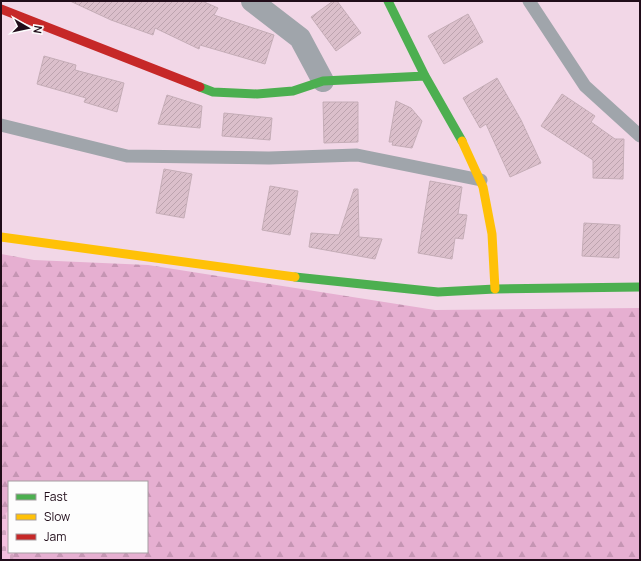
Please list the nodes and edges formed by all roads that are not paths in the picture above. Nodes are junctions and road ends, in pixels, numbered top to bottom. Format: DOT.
graph roads {
  1 [pos="252,1"];
  2 [pos="388,1"];
  3 [pos="529,1"];
  4 [pos="1,10"];
  5 [pos="425,76"];
  6 [pos="323,81"];
  7 [pos="1,125"];
  8 [pos="640,136"];
  9 [pos="480,180"];
  10 [pos="1,237"];
  11 [pos="640,287"];
  12 [pos="495,289"];
  1 -- 6 [label="street"];
  2 -- 5 [label="street"];
  3 -- 8 [label="lane"];
  4 -- 6 [label="street"];
  5 -- 6 [label="street"];
  5 -- 9 [label="street"];
  7 -- 9 [label="lane"];
  9 -- 12 [label="street"];
  10 -- 12 [label="street"];
  11 -- 12 [label="street"];
}
